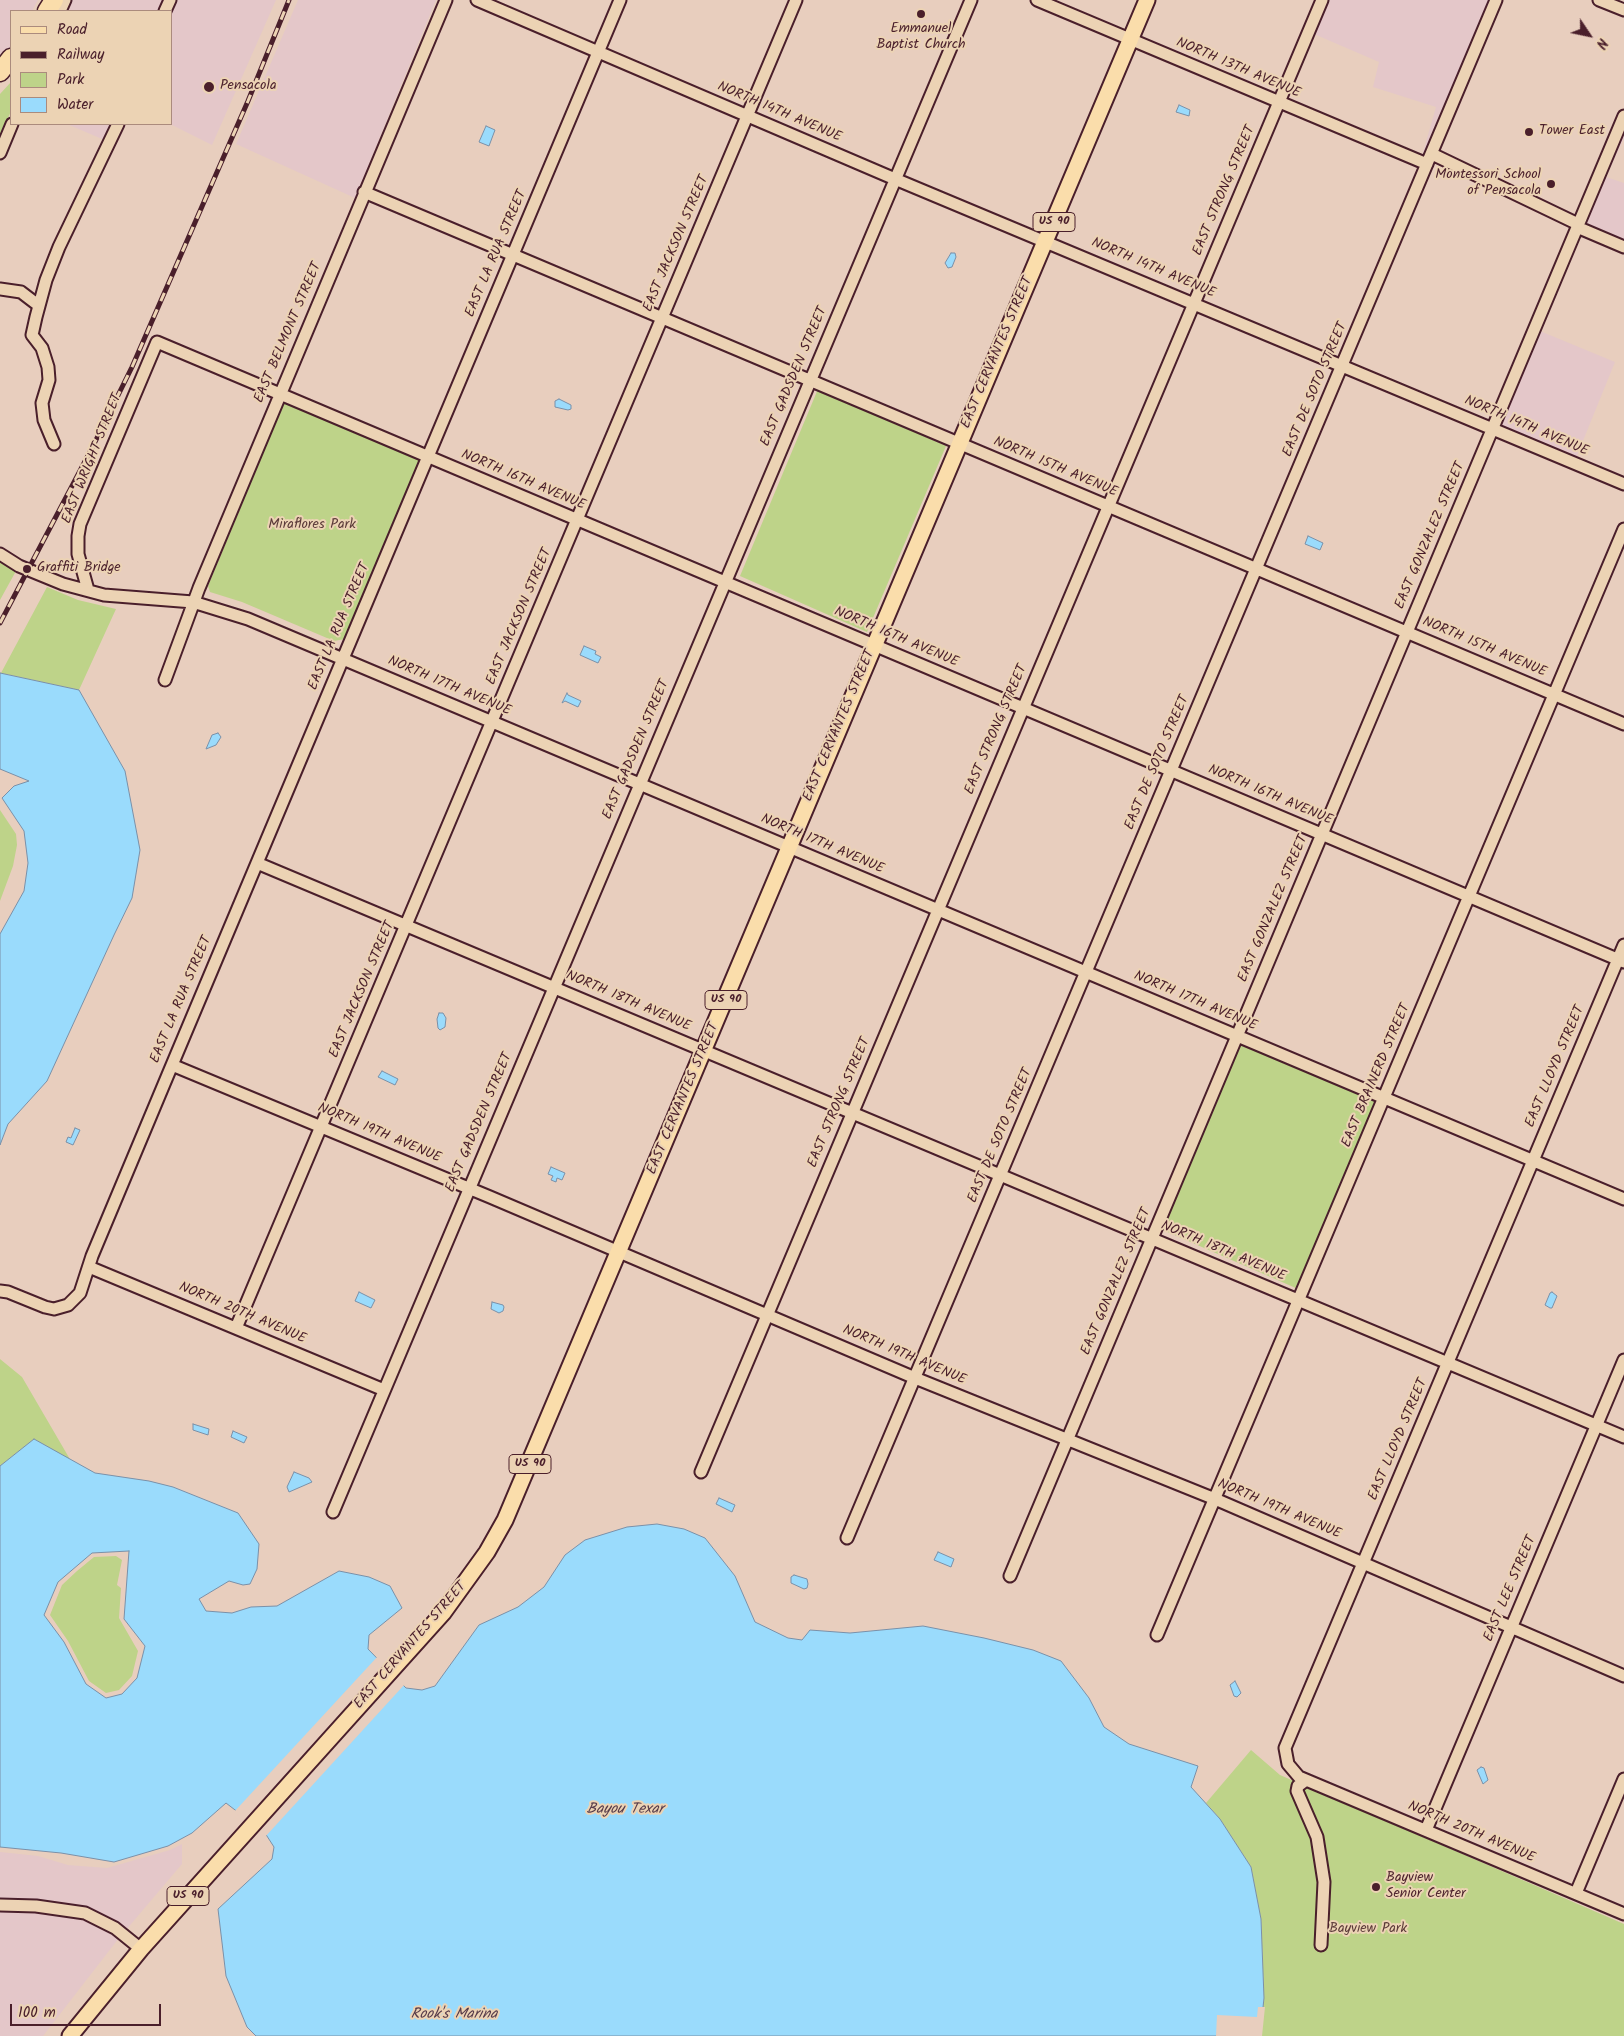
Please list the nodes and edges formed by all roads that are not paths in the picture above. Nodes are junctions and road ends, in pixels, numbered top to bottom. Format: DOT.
graph roads {
  1 [pos="446,0"];
  2 [pos="477,0"];
  3 [pos="620,0"];
  4 [pos="796,0"];
  5 [pos="970,0"];
  6 [pos="1037,0"];
  7 [pos="1147,0"];
  8 [pos="1322,0"];
  9 [pos="1496,0"];
  10 [pos="1600,0"];
  11 [pos="1624,10"];
  12 [pos="1130,40"];
  13 [pos="598,53"];
  14 [pos="10,59"];
  15 [pos="0,72"];
  16 [pos="1278,102"];
  17 [pos="747,116"];
  18 [pos="1624,116"];
  19 [pos="12,125"];
  20 [pos="118,125"];
  21 [pos="0,153"];
  22 [pos="1429,159"];
  23 [pos="895,179"];
  24 [pos="364,192"];
  25 [pos="1578,226"];
  26 [pos="1046,240"];
  27 [pos="1624,248"];
  28 [pos="513,255"];
  29 [pos="0,289"];
  30 [pos="1194,303"];
  31 [pos="38,306"];
  32 [pos="662,318"];
  33 [pos="157,342"];
  34 [pos="1342,366"];
  35 [pos="810,380"];
  36 [pos="280,394"];
  37 [pos="1492,429"];
  38 [pos="54,444"];
  39 [pos="960,444"];
  40 [pos="428,457"];
  41 [pos="1624,484"];
  42 [pos="1108,506"];
  43 [pos="577,520"];
  44 [pos="1624,529"];
  45 [pos="0,554"];
  46 [pos="1256,569"];
  47 [pos="725,582"];
  48 [pos="88,590"];
  49 [pos="193,602"];
  50 [pos="1407,632"];
  51 [pos="875,645"];
  52 [pos="342,659"];
  53 [pos="165,680"];
  54 [pos="1554,694"];
  55 [pos="1023,708"];
  56 [pos="492,722"];
  57 [pos="1624,724"];
  58 [pos="1171,770"];
  59 [pos="639,784"];
  60 [pos="1322,834"];
  61 [pos="789,847"];
  62 [pos="257,862"];
  63 [pos="1469,896"];
  64 [pos="938,910"];
  65 [pos="406,925"];
  66 [pos="1624,945"];
  67 [pos="1621,960"];
  68 [pos="1086,972"];
  69 [pos="554,986"];
  70 [pos="1237,1036"];
  71 [pos="704,1050"];
  72 [pos="172,1065"];
  73 [pos="1384,1098"];
  74 [pos="853,1112"];
  75 [pos="321,1127"];
  76 [pos="1533,1161"];
  77 [pos="1001,1174"];
  78 [pos="469,1188"];
  79 [pos="1624,1200"];
  80 [pos="1152,1238"];
  81 [pos="620,1252"];
  82 [pos="89,1267"];
  83 [pos="0,1291"];
  84 [pos="1299,1300"];
  85 [pos="767,1315"];
  86 [pos="236,1328"];
  87 [pos="1624,1360"];
  88 [pos="1448,1363"];
  89 [pos="915,1378"];
  90 [pos="384,1390"];
  91 [pos="1596,1426"];
  92 [pos="1624,1437"];
  93 [pos="1067,1440"];
  94 [pos="701,1472"];
  95 [pos="1215,1499"];
  96 [pos="333,1512"];
  97 [pos="847,1538"];
  98 [pos="1364,1563"];
  99 [pos="1010,1576"];
  100 [pos="1511,1628"];
  101 [pos="1157,1635"];
  102 [pos="1624,1676"];
  103 [pos="1624,1779"];
  104 [pos="1306,1780"];
  105 [pos="1426,1830"];
  106 [pos="1576,1893"];
  107 [pos="0,1905"];
  108 [pos="1624,1914"];
  109 [pos="1322,1945"];
  110 [pos="141,1949"];
  111 [pos="70,2036"];
  1 -- 24 [label="street, EAST BELMONT STREET"];
  2 -- 13 [label="street, NORTH 14TH AVENUE"];
  3 -- 13 [label="street, EAST LA RUA STREET"];
  4 -- 17 [label="street, EAST JACKSON STREET"];
  5 -- 23 [label="street, EAST GADSDEN STREET"];
  6 -- 12 [label="street, NORTH 13TH AVENUE"];
  7 -- 12 [label="main road, EAST CERVANTES STREET / US 90"];
  8 -- 16 [label="street, EAST STRONG STREET"];
  9 -- 22 [label="street, EAST DE SOTO STREET"];
  10 -- 11 [label="street"];
  12 -- 16 [label="street, NORTH 13TH AVENUE"];
  12 -- 26 [label="main road, EAST CERVANTES STREET / US 90"];
  13 -- 17 [label="street, NORTH 14TH AVENUE"];
  13 -- 28 [label="street, EAST LA RUA STREET"];
  14 -- 15 [label="highway"];
  16 -- 22 [label="street, NORTH 13TH AVENUE"];
  16 -- 30 [label="street, EAST STRONG STREET"];
  17 -- 23 [label="street, NORTH 14TH AVENUE"];
  17 -- 32 [label="street, EAST JACKSON STREET"];
  18 -- 25 [label="street, EAST GONZALEZ STREET"];
  19 -- 21 [label="street"];
  20 -- 31 [label="street"];
  22 -- 25 [label="street, NORTH 13TH AVENUE"];
  22 -- 34 [label="street, EAST DE SOTO STREET"];
  23 -- 26 [label="street, NORTH 14TH AVENUE"];
  23 -- 35 [label="street, EAST GADSDEN STREET"];
  24 -- 28 [label="street, NORTH 15TH AVENUE"];
  24 -- 36 [label="street, EAST BELMONT STREET"];
  25 -- 27 [label="street, NORTH 13TH AVENUE"];
  25 -- 37 [label="street, EAST GONZALEZ STREET"];
  26 -- 30 [label="street, NORTH 14TH AVENUE"];
  26 -- 39 [label="main road, EAST CERVANTES STREET / US 90"];
  28 -- 32 [label="street, NORTH 15TH AVENUE"];
  28 -- 40 [label="street, EAST LA RUA STREET"];
  29 -- 31 [label="street"];
  30 -- 34 [label="street, NORTH 14TH AVENUE"];
  30 -- 42 [label="street, EAST STRONG STREET"];
  31 -- 38 [label="street"];
  32 -- 35 [label="street, NORTH 15TH AVENUE"];
  32 -- 43 [label="street, EAST JACKSON STREET"];
  33 -- 36 [label="street, NORTH 16TH AVENUE"];
  33 -- 48 [label="street, EAST WRIGHT STREET"];
  34 -- 37 [label="street, NORTH 14TH AVENUE"];
  34 -- 46 [label="street, EAST DE SOTO STREET"];
  35 -- 39 [label="street, NORTH 15TH AVENUE"];
  35 -- 47 [label="street, EAST GADSDEN STREET"];
  36 -- 40 [label="street, NORTH 16TH AVENUE"];
  36 -- 49 [label="street, EAST BELMONT STREET"];
  37 -- 41 [label="street, NORTH 14TH AVENUE"];
  37 -- 50 [label="street, EAST GONZALEZ STREET"];
  39 -- 42 [label="street, NORTH 15TH AVENUE"];
  39 -- 51 [label="main road, EAST CERVANTES STREET / US 90"];
  40 -- 43 [label="street, NORTH 16TH AVENUE"];
  40 -- 52 [label="street, EAST LA RUA STREET"];
  42 -- 46 [label="street, NORTH 15TH AVENUE"];
  42 -- 55 [label="street, EAST STRONG STREET"];
  43 -- 47 [label="street, NORTH 16TH AVENUE"];
  43 -- 56 [label="street, EAST JACKSON STREET"];
  44 -- 54 [label="street, EAST BRAINERD STREET"];
  45 -- 48 [label="street, NORTH 17TH AVENUE"];
  46 -- 50 [label="street, NORTH 15TH AVENUE"];
  46 -- 58 [label="street, EAST DE SOTO STREET"];
  47 -- 51 [label="street, NORTH 16TH AVENUE"];
  47 -- 59 [label="street, EAST GADSDEN STREET"];
  48 -- 49 [label="street, NORTH 17TH AVENUE"];
  49 -- 52 [label="street, NORTH 17TH AVENUE"];
  49 -- 53 [label="street, EAST BELMONT STREET"];
  50 -- 54 [label="street, NORTH 15TH AVENUE"];
  50 -- 60 [label="street, EAST GONZALEZ STREET"];
  51 -- 55 [label="street, NORTH 16TH AVENUE"];
  51 -- 61 [label="main road, EAST CERVANTES STREET / US 90"];
  52 -- 56 [label="street, NORTH 17TH AVENUE"];
  52 -- 62 [label="street, EAST LA RUA STREET"];
  54 -- 57 [label="street, NORTH 15TH AVENUE"];
  54 -- 63 [label="street, EAST BRAINERD STREET"];
  55 -- 58 [label="street, NORTH 16TH AVENUE"];
  55 -- 64 [label="street, EAST STRONG STREET"];
  56 -- 59 [label="street, NORTH 17TH AVENUE"];
  56 -- 65 [label="street, EAST JACKSON STREET"];
  58 -- 60 [label="street, NORTH 16TH AVENUE"];
  58 -- 68 [label="street, EAST DE SOTO STREET"];
  59 -- 61 [label="street, NORTH 17TH AVENUE"];
  59 -- 69 [label="street, EAST GADSDEN STREET"];
  60 -- 63 [label="street, NORTH 16TH AVENUE"];
  60 -- 70 [label="street, EAST GONZALEZ STREET"];
  61 -- 64 [label="street, NORTH 17TH AVENUE"];
  61 -- 71 [label="main road, EAST CERVANTES STREET / US 90"];
  62 -- 65 [label="street, NORTH 18TH AVENUE"];
  62 -- 72 [label="street, EAST LA RUA STREET"];
  63 -- 67 [label="street, NORTH 16TH AVENUE"];
  63 -- 73 [label="street, EAST BRAINERD STREET"];
  64 -- 68 [label="street, NORTH 17TH AVENUE"];
  64 -- 74 [label="street, EAST STRONG STREET"];
  65 -- 69 [label="street, NORTH 18TH AVENUE"];
  65 -- 75 [label="street, EAST JACKSON STREET"];
  66 -- 67 [label="street, EAST LLOYD STREET"];
  67 -- 76 [label="street, EAST LLOYD STREET"];
  68 -- 70 [label="street, NORTH 17TH AVENUE"];
  68 -- 77 [label="street, EAST DE SOTO STREET"];
  69 -- 71 [label="street, NORTH 18TH AVENUE"];
  69 -- 78 [label="street, EAST GADSDEN STREET"];
  70 -- 73 [label="street, NORTH 17TH AVENUE"];
  70 -- 80 [label="street, EAST GONZALEZ STREET"];
  71 -- 74 [label="street, NORTH 18TH AVENUE"];
  71 -- 81 [label="main road, EAST CERVANTES STREET / US 90"];
  72 -- 75 [label="street, NORTH 19TH AVENUE"];
  72 -- 82 [label="street, EAST LA RUA STREET"];
  73 -- 76 [label="street, NORTH 17TH AVENUE"];
  73 -- 84 [label="street, EAST BRAINERD STREET"];
  74 -- 77 [label="street, NORTH 18TH AVENUE"];
  74 -- 85 [label="street, EAST STRONG STREET"];
  75 -- 78 [label="street, NORTH 19TH AVENUE"];
  75 -- 86 [label="street, EAST JACKSON STREET"];
  76 -- 79 [label="street, NORTH 17TH AVENUE"];
  76 -- 88 [label="street, EAST LLOYD STREET"];
  77 -- 80 [label="street, NORTH 18TH AVENUE"];
  77 -- 89 [label="street, EAST DE SOTO STREET"];
  78 -- 81 [label="street, NORTH 19TH AVENUE"];
  78 -- 90 [label="street, EAST GADSDEN STREET"];
  80 -- 84 [label="street, NORTH 18TH AVENUE"];
  80 -- 93 [label="street, EAST GONZALEZ STREET"];
  81 -- 85 [label="street, NORTH 19TH AVENUE"];
  81 -- 110 [label="main road, EAST CERVANTES STREET / US 90"];
  82 -- 83 [label="street, EAST LA RUA STREET"];
  82 -- 86 [label="street, NORTH 20TH AVENUE"];
  84 -- 88 [label="street, NORTH 18TH AVENUE"];
  84 -- 95 [label="street, EAST BRAINERD STREET"];
  85 -- 89 [label="street, NORTH 19TH AVENUE"];
  85 -- 94 [label="street, EAST STRONG STREET"];
  86 -- 90 [label="street, NORTH 20TH AVENUE"];
  87 -- 91 [label="street, EAST LEE STREET"];
  88 -- 91 [label="street, NORTH 18TH AVENUE"];
  88 -- 98 [label="street, EAST LLOYD STREET"];
  89 -- 93 [label="street, NORTH 19TH AVENUE"];
  89 -- 97 [label="street, EAST DE SOTO STREET"];
  90 -- 96 [label="street, EAST GADSDEN STREET"];
  91 -- 92 [label="street, NORTH 18TH AVENUE"];
  91 -- 100 [label="street, EAST LEE STREET"];
  93 -- 95 [label="street, NORTH 19TH AVENUE"];
  93 -- 99 [label="street, EAST GONZALEZ STREET"];
  95 -- 98 [label="street, NORTH 19TH AVENUE"];
  95 -- 101 [label="street, EAST BRAINERD STREET"];
  98 -- 100 [label="street, NORTH 19TH AVENUE"];
  98 -- 104 [label="street, EAST LLOYD STREET"];
  100 -- 102 [label="street, NORTH 19TH AVENUE"];
  100 -- 105 [label="street, EAST LEE STREET"];
  103 -- 106 [label="street"];
  104 -- 105 [label="street, NORTH 20TH AVENUE"];
  104 -- 109 [label="street"];
  105 -- 106 [label="street, NORTH 20TH AVENUE"];
  106 -- 108 [label="street, NORTH 20TH AVENUE"];
  107 -- 110 [label="street"];
  110 -- 111 [label="main road, EAST CERVANTES STREET / US 90"];
}
